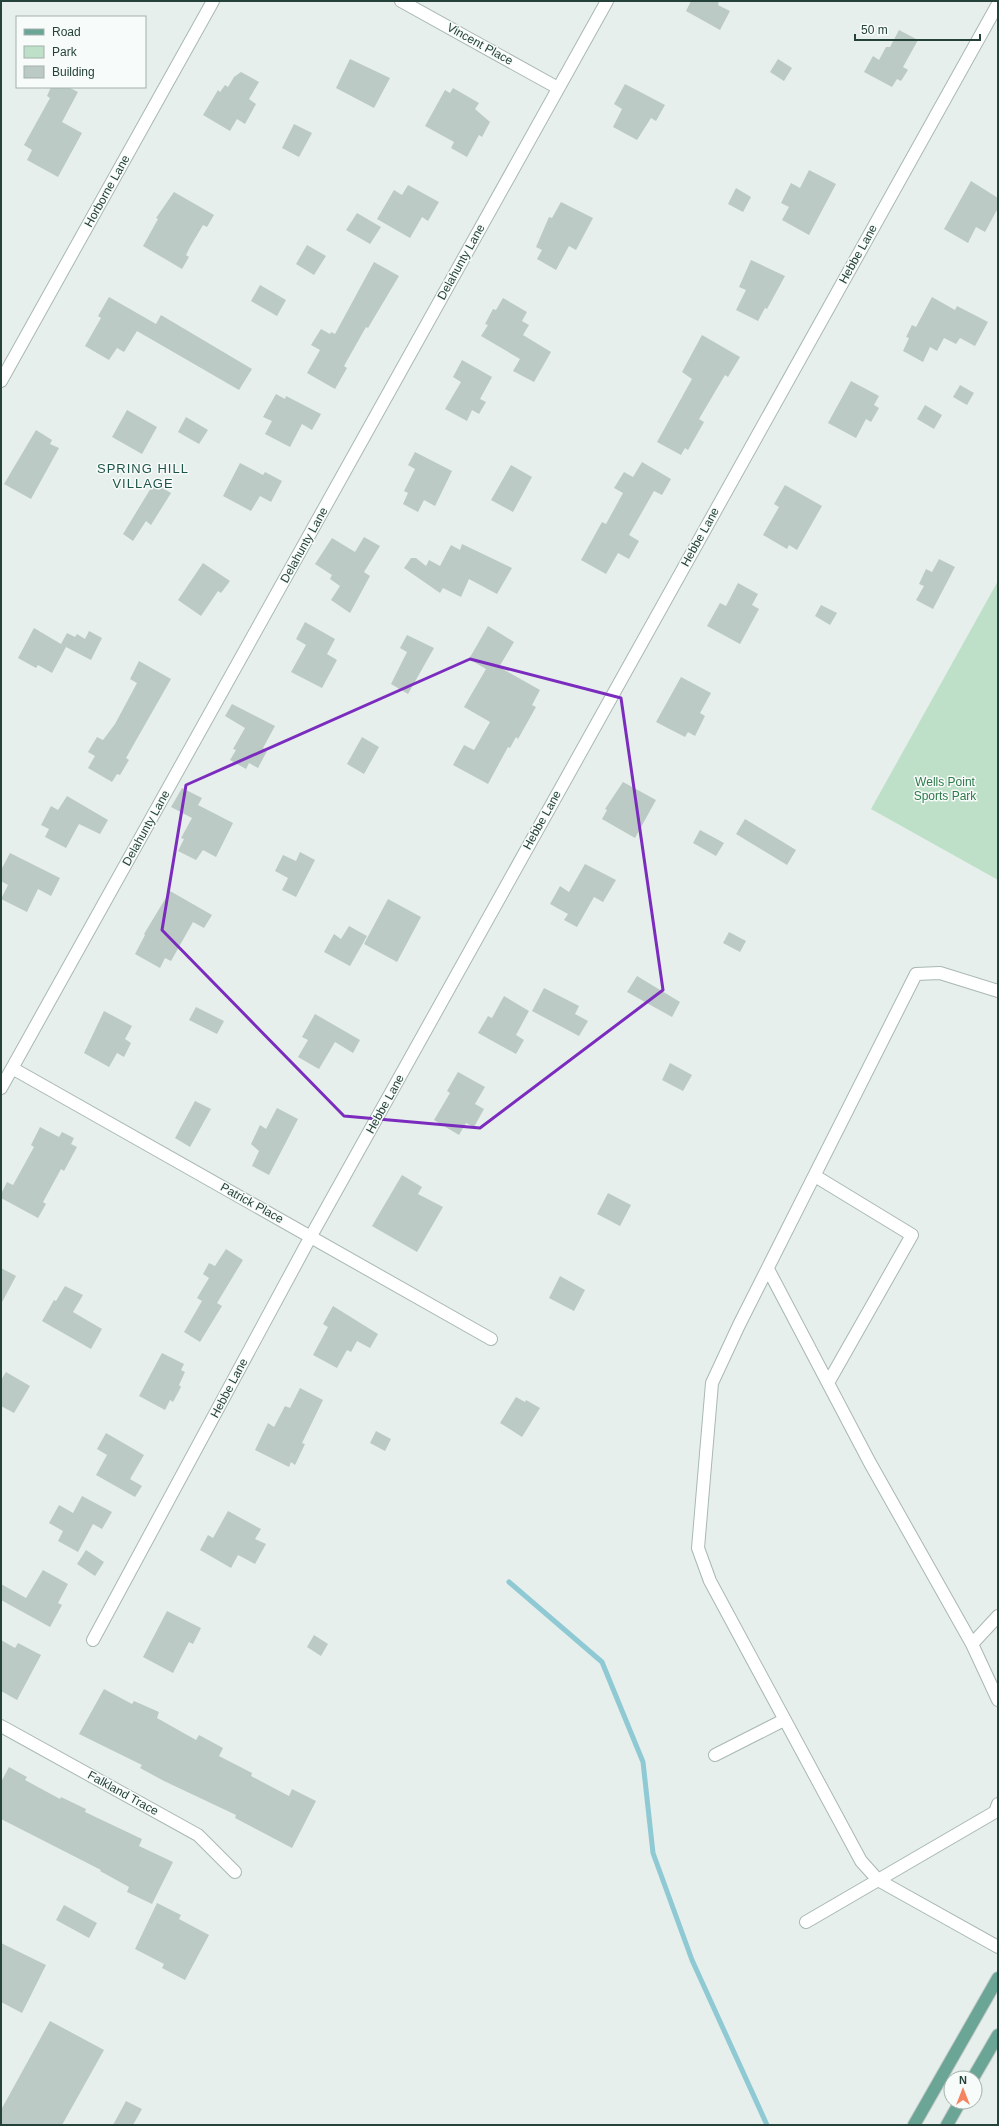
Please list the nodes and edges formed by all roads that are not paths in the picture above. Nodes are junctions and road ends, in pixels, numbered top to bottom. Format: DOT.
graph roads {
  1 [pos="213,1"];
  2 [pos="401,1"];
  3 [pos="607,1"];
  4 [pos="998,4"];
  5 [pos="558,88"];
  6 [pos="1,381"];
  7 [pos="998,991"];
  8 [pos="12,1068"];
  9 [pos="1,1088"];
  10 [pos="814,1176"];
  11 [pos="311,1236"];
  12 [pos="768,1269"];
  13 [pos="491,1339"];
  14 [pos="828,1383"];
  15 [pos="998,1616"];
  16 [pos="93,1640"];
  17 [pos="972,1644"];
  18 [pos="998,1700"];
  19 [pos="784,1720"];
  20 [pos="1,1726"];
  21 [pos="715,1755"];
  22 [pos="998,1804"];
  23 [pos="235,1872"];
  24 [pos="878,1880"];
  25 [pos="806,1922"];
  26 [pos="998,1947"];
  27 [pos="998,1978"];
  28 [pos="998,2035"];
  29 [pos="978,2070"];
  30 [pos="955,2110"];
  31 [pos="914,2125"];
  32 [pos="946,2125"];
  1 -- 6 [label="street, Horborne Lane"];
  2 -- 5 [label="street, Vincent Place"];
  3 -- 5 [label="street, Delahunty Lane"];
  4 -- 11 [label="street, Hebbe Lane"];
  5 -- 8 [label="street, Delahunty Lane"];
  7 -- 10 [label="street"];
  8 -- 9 [label="street, Delahunty Lane"];
  8 -- 11 [label="street, Patrick Place"];
  10 -- 12 [label="street"];
  10 -- 14 [label="street"];
  11 -- 13 [label="street, Patrick Place"];
  11 -- 16 [label="street, Hebbe Lane"];
  12 -- 14 [label="street"];
  12 -- 19 [label="street"];
  14 -- 17 [label="street"];
  15 -- 17 [label="street"];
  17 -- 18 [label="street"];
  19 -- 21 [label="street"];
  19 -- 24 [label="street"];
  20 -- 23 [label="street, Falkland Trace"];
  22 -- 24 [label="street"];
  24 -- 25 [label="street"];
  24 -- 26 [label="street"];
  27 -- 31 [label="main road"];
  28 -- 29 [label="main road"];
  30 -- 32 [label="main road"];
}
